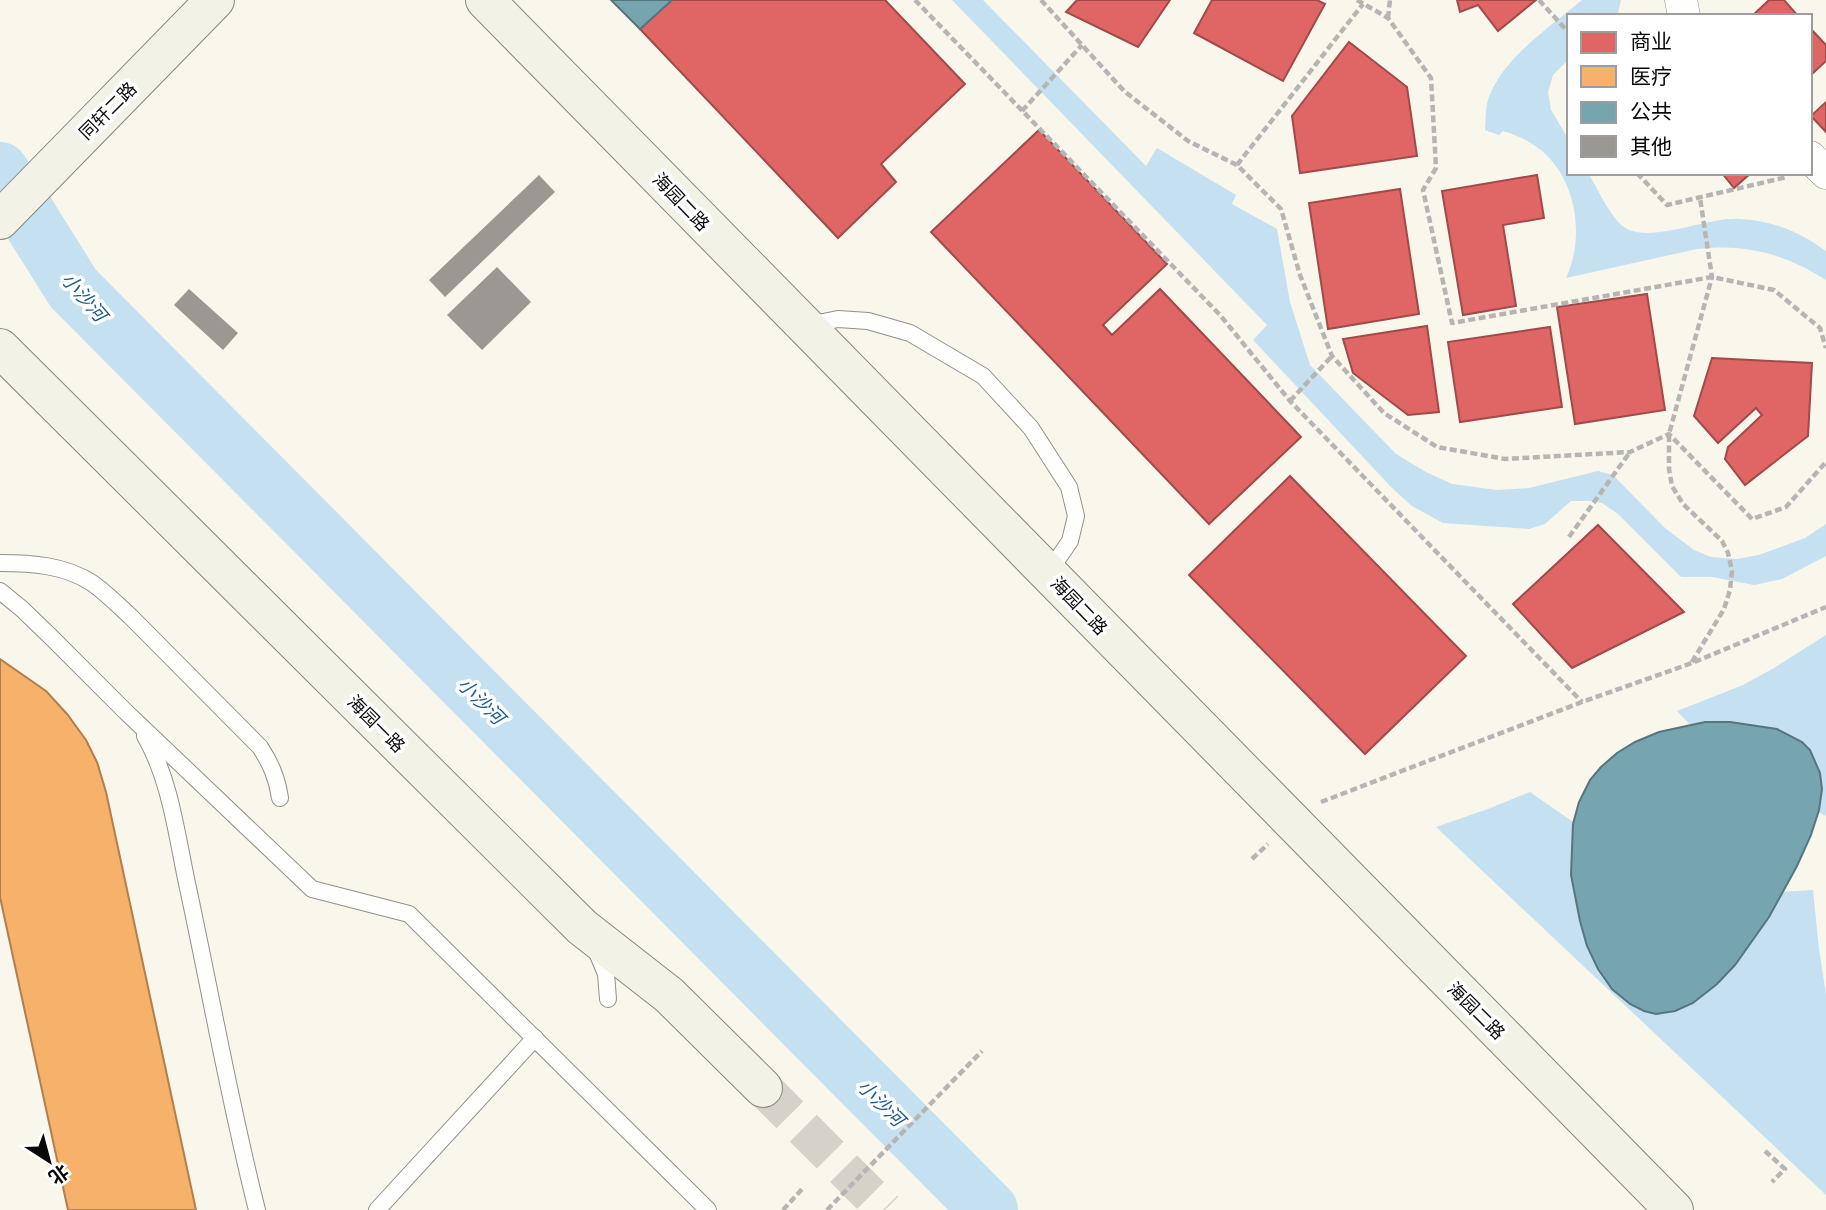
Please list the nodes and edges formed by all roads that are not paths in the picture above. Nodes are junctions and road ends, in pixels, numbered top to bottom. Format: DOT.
graph roads {
  1 [pos="215,0"];
  2 [pos="485,0"];
  3 [pos="0,220"];
  4 [pos="806,326"];
  5 [pos="0,348"];
  6 [pos="0,563"];
  7 [pos="1048,573"];
  8 [pos="0,592"];
  9 [pos="126,712"];
  10 [pos="280,798"];
  11 [pos="582,927"];
  12 [pos="608,999"];
  13 [pos="535,1038"];
  14 [pos="763,1088"];
  15 [pos="257,1210"];
  16 [pos="376,1210"];
  17 [pos="708,1210"];
  18 [pos="1674,1210"];
  1 -- 3 [label="street, 同轩二路"];
  2 -- 4 [label="street, 海园二路"];
  4 -- 7 [label="street, 海园二路"];
  4 -- 7 [label="lane"];
  5 -- 11 [label="street, 海园一路"];
  6 -- 10 [label="lane"];
  7 -- 18 [label="street, 海园二路"];
  8 -- 9 [label="lane"];
  9 -- 13 [label="lane"];
  9 -- 15 [label="lane"];
  11 -- 12 [label="lane"];
  11 -- 14 [label="street, 海园一路"];
  13 -- 16 [label="lane"];
  13 -- 17 [label="lane"];
}
